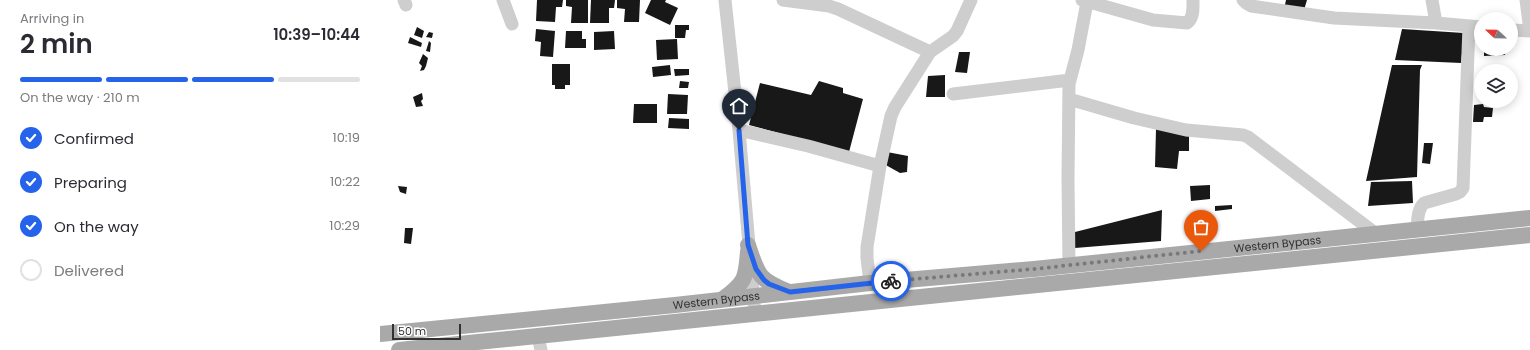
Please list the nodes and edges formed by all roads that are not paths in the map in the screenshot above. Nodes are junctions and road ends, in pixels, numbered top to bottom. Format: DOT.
graph roads {
  1 [pos="503,0"];
  2 [pos="724,0"];
  3 [pos="783,0"];
  4 [pos="971,0"];
  5 [pos="1193,0"];
  6 [pos="1243,0"];
  7 [pos="1432,0"];
  8 [pos="1526,0"];
  9 [pos="1085,1"];
  10 [pos="1436,23"];
  11 [pos="512,24"];
  12 [pos="1474,26"];
  13 [pos="1518,30"];
  14 [pos="1530,31"];
  15 [pos="1474,41"];
  16 [pos="930,52"];
  17 [pos="1070,80"];
  18 [pos="953,94"];
  19 [pos="1069,99"];
  20 [pos="739,130"];
  21 [pos="880,166"];
  22 [pos="1530,218"];
  23 [pos="1417,229"];
  24 [pos="1375,234"];
  25 [pos="1530,235"];
  26 [pos="748,245"];
  27 [pos="1069,265"];
  28 [pos="870,283"];
  29 [pos="790,292"];
  30 [pos="752,296"];
  31 [pos="723,299"];
  32 [pos="755,314"];
  33 [pos="380,334"];
  34 [pos="540,343"];
  35 [pos="399,350"];
  1 -- 11 [label="street"];
  2 -- 20 [label="street"];
  3 -- 16 [label="street"];
  4 -- 16 [label="street"];
  5 -- 9 [label="street"];
  6 -- 10 [label="street"];
  7 -- 10 [label="street"];
  8 -- 14 [label="street"];
  9 -- 17 [label="street"];
  10 -- 12 [label="street"];
  13 -- 14 [label="street"];
  15 -- 23 [label="street"];
  16 -- 21 [label="street"];
  17 -- 18 [label="street"];
  17 -- 19 [label="street"];
  19 -- 24 [label="street"];
  19 -- 27 [label="street"];
  20 -- 21 [label="street"];
  20 -- 26 [label="street"];
  21 -- 28 [label="street"];
  22 -- 23 [label="main road, Western Bypass"];
  23 -- 24 [label="main road, Western Bypass"];
  24 -- 27 [label="main road, Western Bypass"];
  25 -- 32 [label="main road, Western Bypass"];
  26 -- 29 [label="main road"];
  26 -- 30 [label="street"];
  26 -- 31 [label="main road"];
  27 -- 28 [label="main road, Western Bypass"];
  28 -- 29 [label="main road, Western Bypass"];
  29 -- 30 [label="main road, Western Bypass"];
  30 -- 31 [label="main road, Western Bypass"];
  30 -- 32 [label="street"];
  31 -- 33 [label="main road, Western Bypass"];
  32 -- 34 [label="main road, Western Bypass"];
  34 -- 35 [label="main road, Western Bypass"];
}
